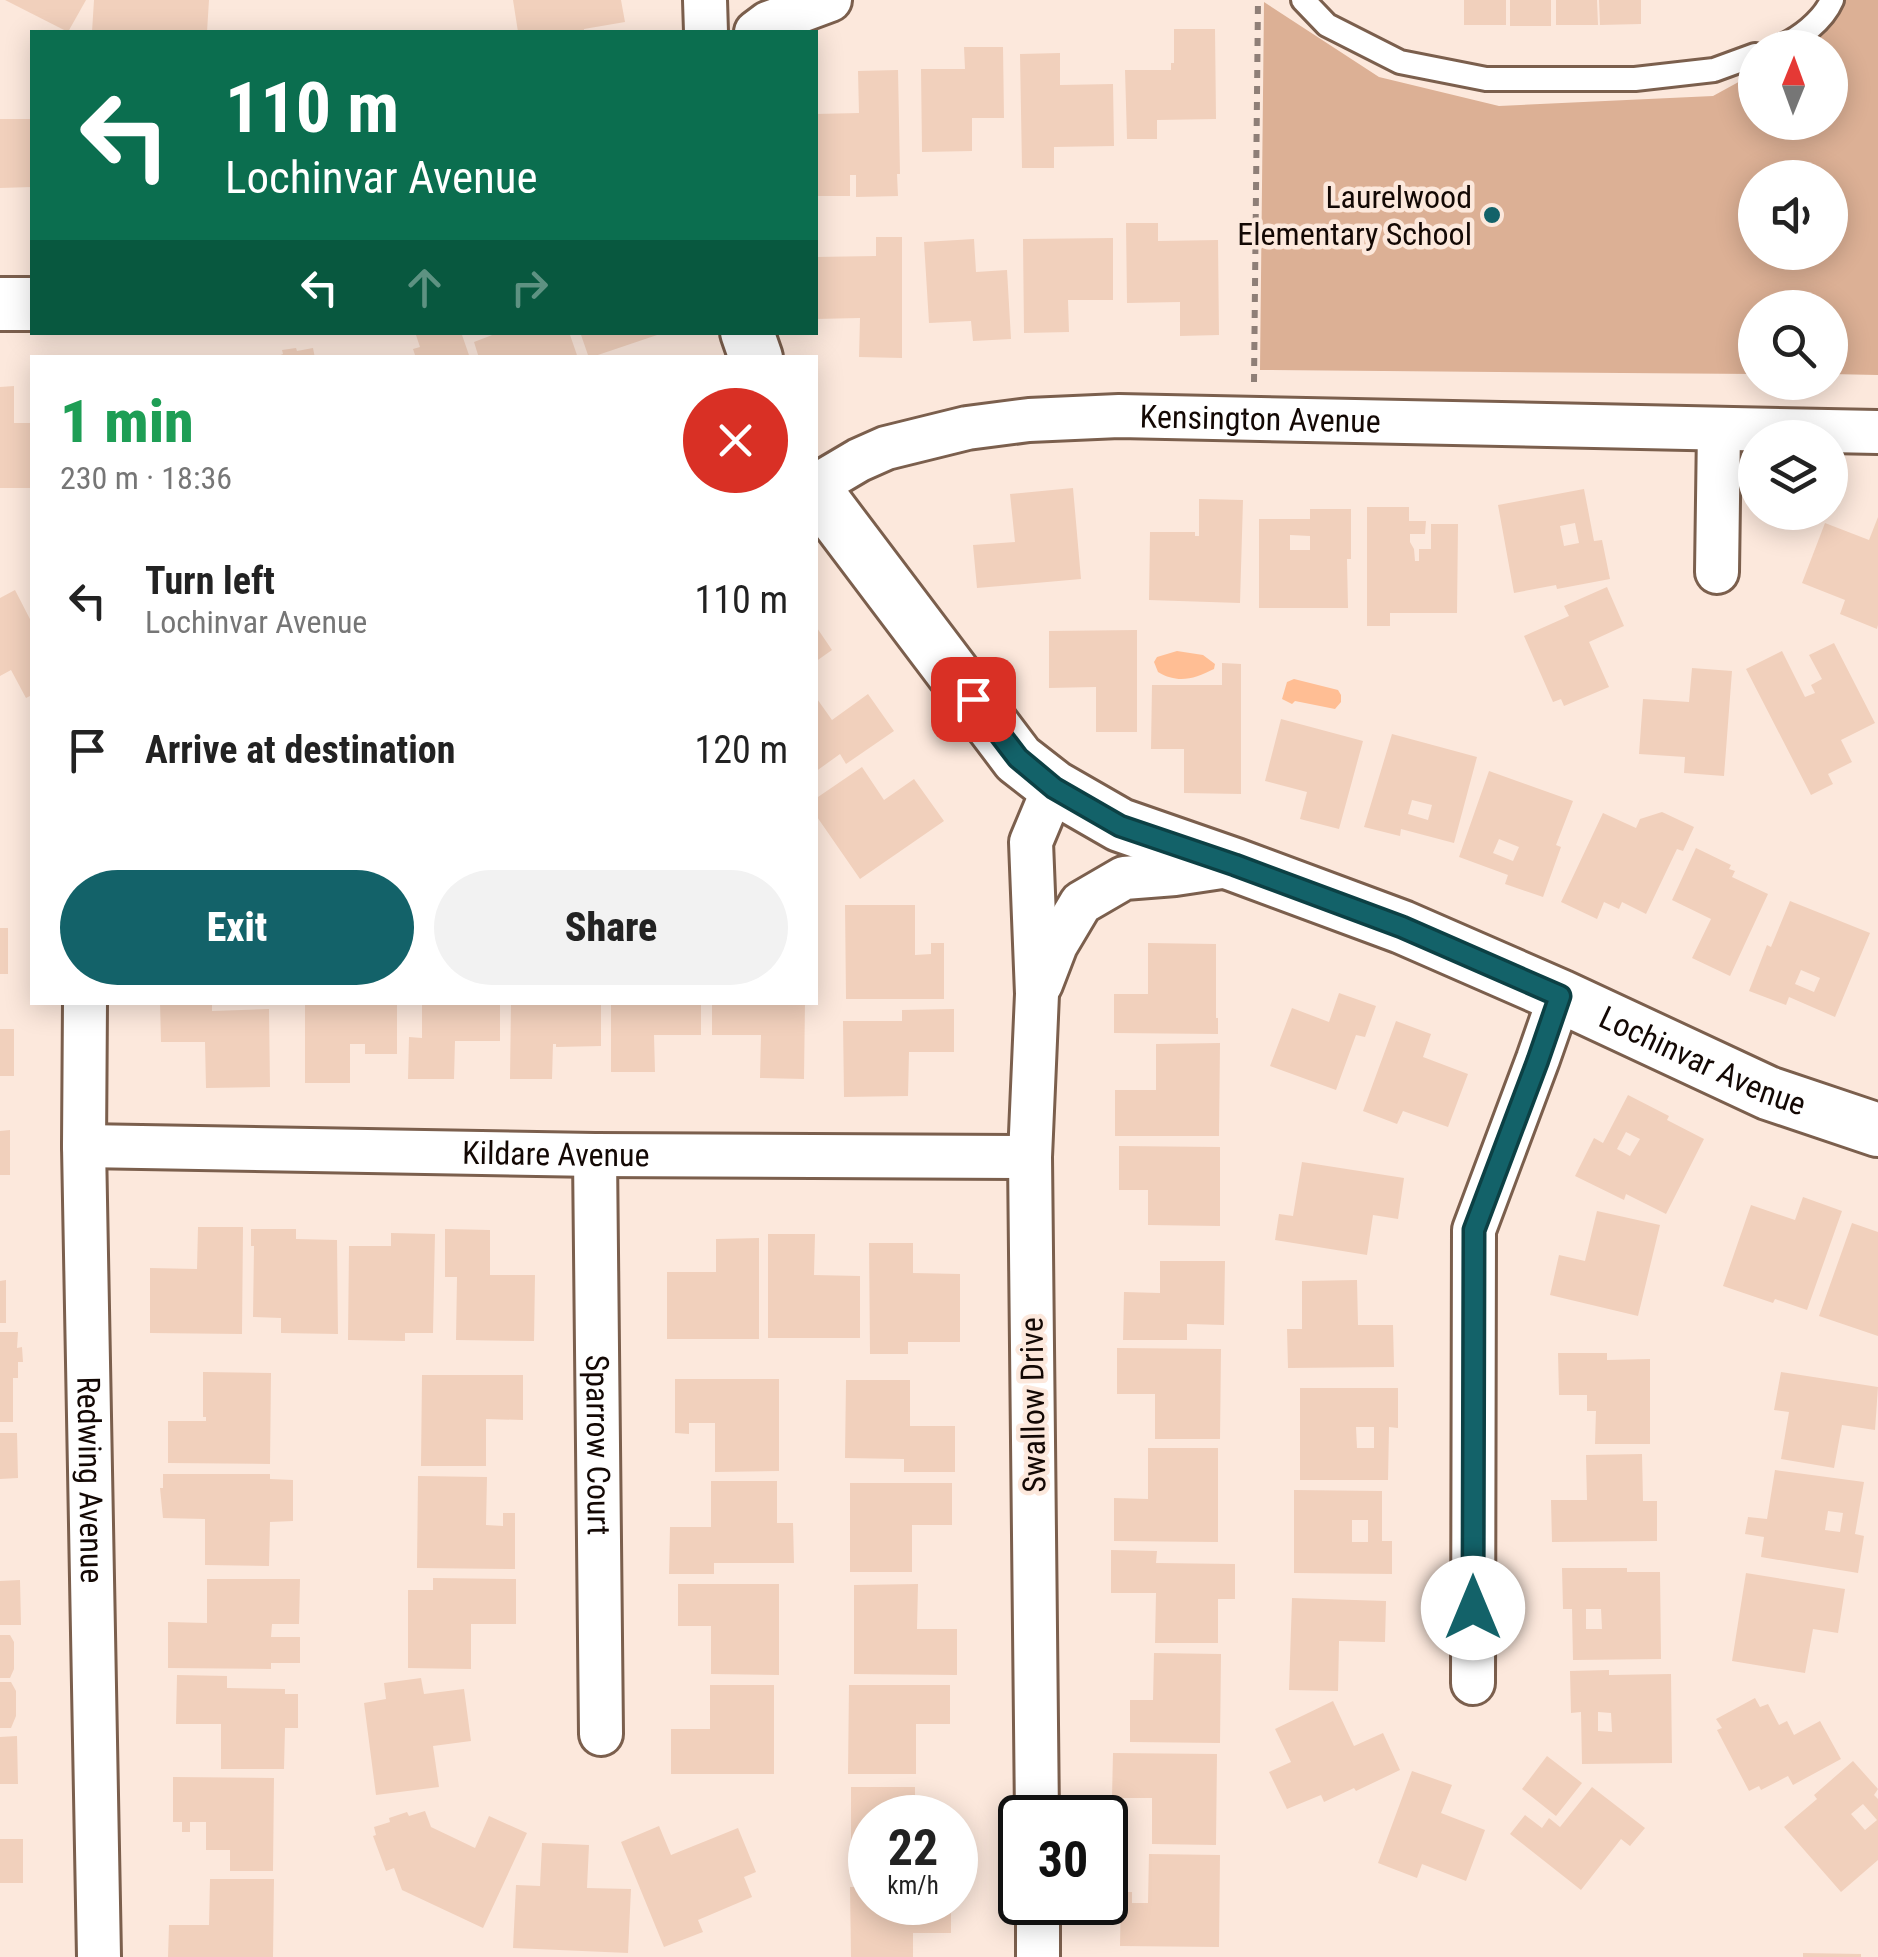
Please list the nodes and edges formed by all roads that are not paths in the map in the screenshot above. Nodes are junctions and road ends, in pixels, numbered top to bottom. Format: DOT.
graph roads {
  1 [pos="706,0"];
  2 [pos="830,0"];
  3 [pos="1302,0"];
  4 [pos="1832,0"];
  5 [pos="706,30"];
  6 [pos="759,30"];
  7 [pos="1806,30"];
  8 [pos="1738,61"];
  9 [pos="0,304"];
  10 [pos="30,304"];
  11 [pos="1719,428"];
  12 [pos="1878,432"];
  13 [pos="818,486"];
  14 [pos="818,492"];
  15 [pos="1717,572"];
  16 [pos="1054,788"];
  17 [pos="1235,865"];
  18 [pos="1037,994"];
  19 [pos="1560,996"];
  20 [pos="85,1005"];
  21 [pos="1878,1130"];
  22 [pos="84,1146"];
  23 [pos="595,1156"];
  24 [pos="1030,1157"];
  25 [pos="1472,1683"];
  26 [pos="602,1734"];
  27 [pos="1037,1795"];
  28 [pos="1038,1925"];
  29 [pos="99,1957"];
  30 [pos="1038,1957"];
  1 -- 5 [label="street"];
  2 -- 6 [label="street"];
  3 -- 8 [label="lane"];
  4 -- 7 [label="lane"];
  9 -- 10 [label="street"];
  11 -- 12 [label="street, Kensington Avenue"];
  11 -- 13 [label="street, Kensington Avenue"];
  11 -- 15 [label="street"];
  14 -- 16 [label="street, Lochinvar Avenue"];
  16 -- 17 [label="street, Lochinvar Avenue"];
  16 -- 18 [label="street, Swallow Drive"];
  17 -- 18 [label="street, Swallow Drive"];
  17 -- 19 [label="street, Lochinvar Avenue"];
  18 -- 24 [label="street, Swallow Drive"];
  19 -- 21 [label="street, Lochinvar Avenue"];
  19 -- 25 [label="street"];
  20 -- 22 [label="street, Redwing Avenue"];
  22 -- 23 [label="street, Kildare Avenue"];
  22 -- 29 [label="street, Redwing Avenue"];
  23 -- 24 [label="street, Kildare Avenue"];
  23 -- 26 [label="street, Sparrow Court"];
  24 -- 27 [label="street, Swallow Drive"];
  28 -- 30 [label="street"];
}
